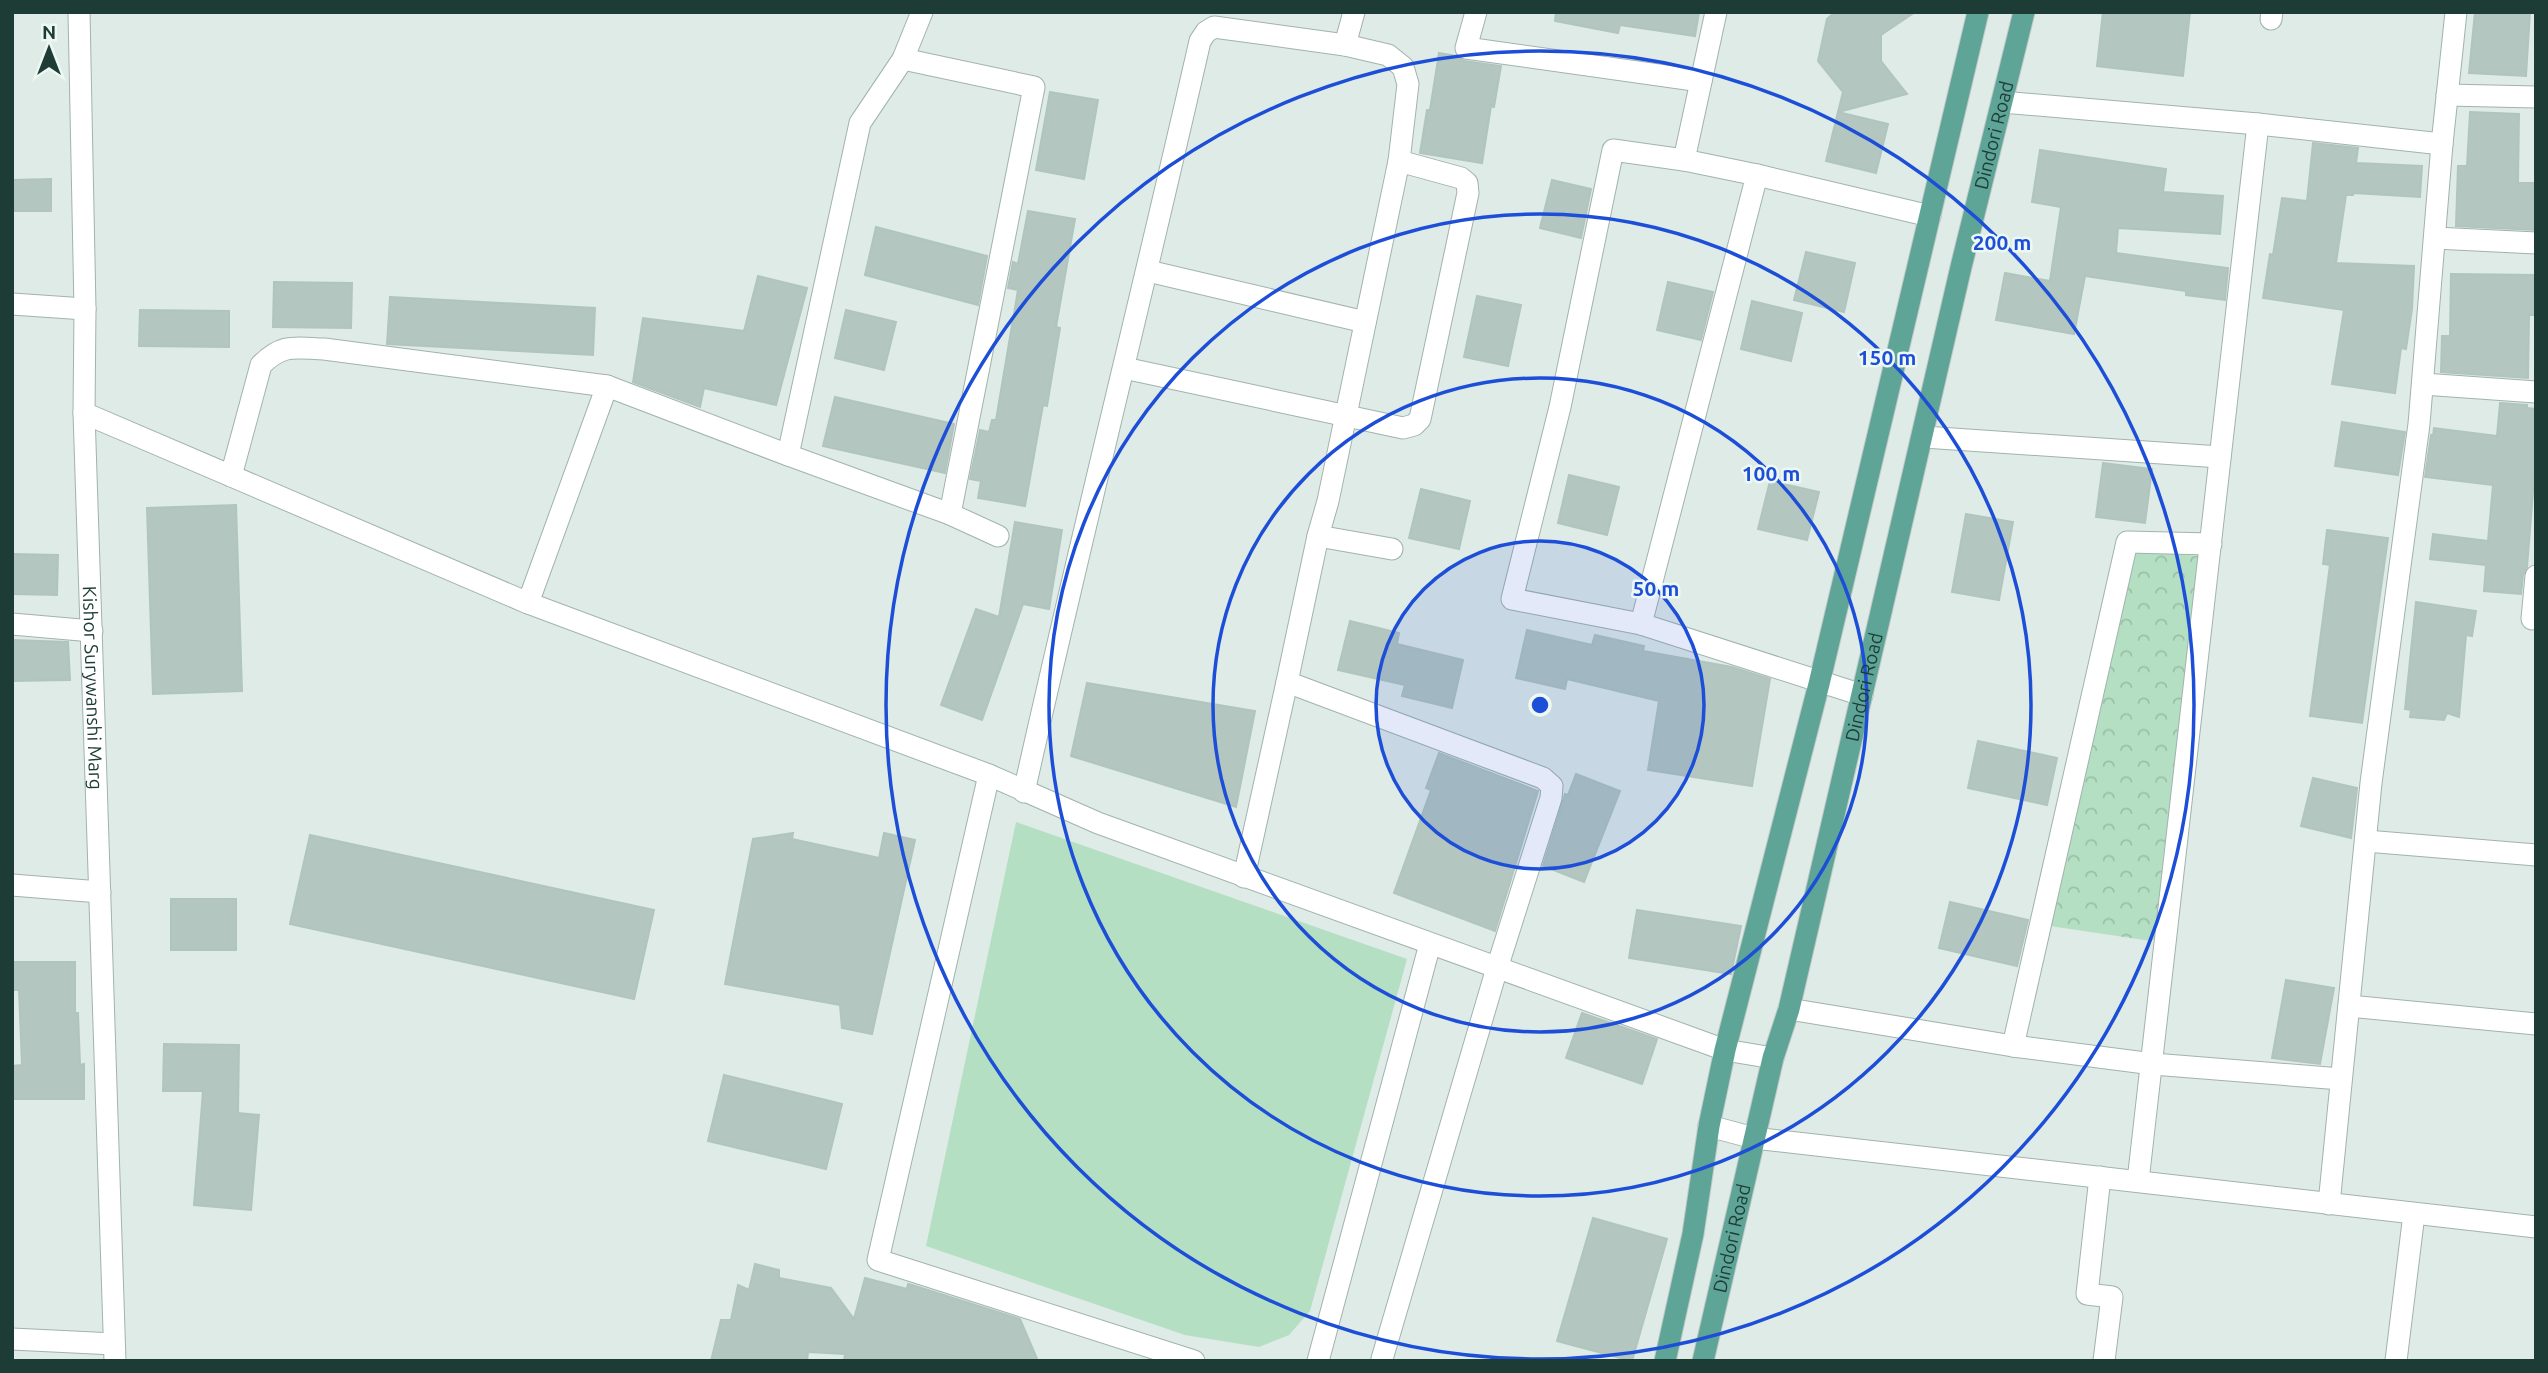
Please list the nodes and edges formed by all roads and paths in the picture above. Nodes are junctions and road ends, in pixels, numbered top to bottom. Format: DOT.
graph roads {
  1 [pos="79,12"];
  2 [pos="922,12"];
  3 [pos="1354,12"];
  4 [pos="1476,12"];
  5 [pos="1716,12"];
  6 [pos="1978,12"];
  7 [pos="2024,12"];
  8 [pos="2456,12"];
  9 [pos="1345,46"];
  10 [pos="903,59"];
  11 [pos="1701,81"];
  12 [pos="2447,95"];
  13 [pos="2536,97"];
  14 [pos="2002,102"];
  15 [pos="2258,124"];
  16 [pos="2442,144"];
  17 [pos="1684,160"];
  18 [pos="1399,161"];
  19 [pos="1756,175"];
  20 [pos="1930,216"];
  21 [pos="2435,238"];
  22 [pos="2536,243"];
  23 [pos="1148,271"];
  24 [pos="12,304"];
  25 [pos="85,309"];
  26 [pos="1365,322"];
  27 [pos="1124,368"];
  28 [pos="2423,384"];
  29 [pos="607,386"];
  30 [pos="2536,392"];
  31 [pos="84,413"];
  32 [pos="1346,416"];
  33 [pos="1923,437"];
  34 [pos="788,455"];
  35 [pos="2220,457"];
  36 [pos="231,476"];
  37 [pos="950,514"];
  38 [pos="1318,536"];
  39 [pos="998,537"];
  40 [pos="2211,544"];
  41 [pos="1392,549"];
  42 [pos="2536,576"];
  43 [pos="528,603"];
  44 [pos="2532,619"];
  45 [pos="12,624"];
  46 [pos="1641,625"];
  47 [pos="92,631"];
  48 [pos="1287,682"];
  49 [pos="1819,684"];
  50 [pos="1862,695"];
  51 [pos="989,775"];
  52 [pos="1024,792"];
  53 [pos="2366,841"];
  54 [pos="2536,855"];
  55 [pos="1244,877"];
  56 [pos="12,885"];
  57 [pos="100,892"];
  58 [pos="1430,944"];
  59 [pos="1497,968"];
  60 [pos="2349,1006"];
  61 [pos="1789,1009"];
  62 [pos="2536,1024"];
  63 [pos="2013,1046"];
  64 [pos="1725,1050"];
  65 [pos="1773,1058"];
  66 [pos="2153,1064"];
  67 [pos="2341,1079"];
  68 [pos="1709,1126"];
  69 [pos="1754,1138"];
  70 [pos="2101,1177"];
  71 [pos="2138,1181"];
  72 [pos="2329,1203"];
  73 [pos="2414,1214"];
  74 [pos="2536,1227"];
  75 [pos="12,1339"];
  76 [pos="115,1352"];
  77 [pos="1382,1359"];
  78 [pos="1194,1361"];
  79 [pos="1318,1361"];
  80 [pos="1665,1361"];
  81 [pos="1703,1361"];
  82 [pos="2104,1361"];
  83 [pos="2396,1361"];
  1 -- 25 [label="street, Kishor Surywanshi Marg"];
  2 -- 10 [label="street"];
  3 -- 9 [label="street"];
  4 -- 11 [label="street"];
  5 -- 11 [label="street"];
  6 -- 20 [label="main road, Dindori Road"];
  7 -- 14 [label="main road, Dindori Road"];
  8 -- 12 [label="street"];
  9 -- 18 [label="street"];
  9 -- 23 [label="street"];
  10 -- 34 [label="street"];
  10 -- 37 [label="street"];
  11 -- 17 [label="street"];
  12 -- 13 [label="street"];
  12 -- 16 [label="street"];
  14 -- 15 [label="street"];
  14 -- 33 [label="main road, Dindori Road"];
  15 -- 16 [label="street"];
  15 -- 35 [label="street"];
  16 -- 21 [label="street"];
  17 -- 19 [label="street"];
  17 -- 46 [label="street"];
  18 -- 26 [label="street"];
  18 -- 32 [label="street"];
  19 -- 20 [label="street"];
  19 -- 46 [label="street"];
  20 -- 49 [label="main road, Dindori Road"];
  21 -- 22 [label="street"];
  21 -- 28 [label="street"];
  23 -- 26 [label="street"];
  23 -- 27 [label="street"];
  24 -- 25 [label="street"];
  25 -- 31 [label="street, Kishor Surywanshi Marg"];
  26 -- 32 [label="street"];
  27 -- 32 [label="street"];
  27 -- 52 [label="street"];
  28 -- 30 [label="street"];
  28 -- 53 [label="street"];
  29 -- 34 [label="street"];
  29 -- 36 [label="street"];
  29 -- 43 [label="street"];
  31 -- 36 [label="street"];
  31 -- 47 [label="street, Kishor Surywanshi Marg"];
  32 -- 38 [label="street"];
  33 -- 35 [label="street"];
  33 -- 50 [label="main road, Dindori Road"];
  34 -- 37 [label="street"];
  35 -- 40 [label="street"];
  36 -- 43 [label="street"];
  37 -- 39 [label="street"];
  38 -- 41 [label="street"];
  38 -- 48 [label="street"];
  40 -- 63 [label="street"];
  40 -- 66 [label="street"];
  42 -- 44 [label="street"];
  43 -- 51 [label="street"];
  45 -- 47 [label="street"];
  46 -- 49 [label="street"];
  47 -- 57 [label="street, Kishor Surywanshi Marg"];
  48 -- 55 [label="street"];
  48 -- 59 [label="street"];
  49 -- 50 [label="street"];
  49 -- 64 [label="main road, Dindori Road"];
  50 -- 61 [label="main road, Dindori Road"];
  51 -- 52 [label="street"];
  51 -- 78 [label="street"];
  52 -- 55 [label="street"];
  53 -- 54 [label="street"];
  53 -- 60 [label="street"];
  55 -- 58 [label="street"];
  56 -- 57 [label="street"];
  57 -- 76 [label="street, Kishor Surywanshi Marg"];
  58 -- 59 [label="street"];
  58 -- 79 [label="street"];
  59 -- 64 [label="street"];
  59 -- 77 [label="street"];
  60 -- 62 [label="street"];
  60 -- 67 [label="street"];
  61 -- 63 [label="street"];
  61 -- 65 [label="main road, Dindori Road"];
  63 -- 66 [label="street"];
  64 -- 65 [label="street"];
  64 -- 68 [label="main road, Dindori Road"];
  65 -- 69 [label="main road, Dindori Road"];
  66 -- 67 [label="street"];
  66 -- 71 [label="street"];
  67 -- 72 [label="street"];
  68 -- 69 [label="street"];
  68 -- 80 [label="main road, Dindori Road"];
  69 -- 70 [label="street"];
  69 -- 81 [label="main road, Dindori Road"];
  70 -- 71 [label="street"];
  70 -- 82 [label="street"];
  71 -- 72 [label="street"];
  72 -- 73 [label="street"];
  73 -- 74 [label="street"];
  73 -- 83 [label="street"];
  75 -- 76 [label="street"];
}
